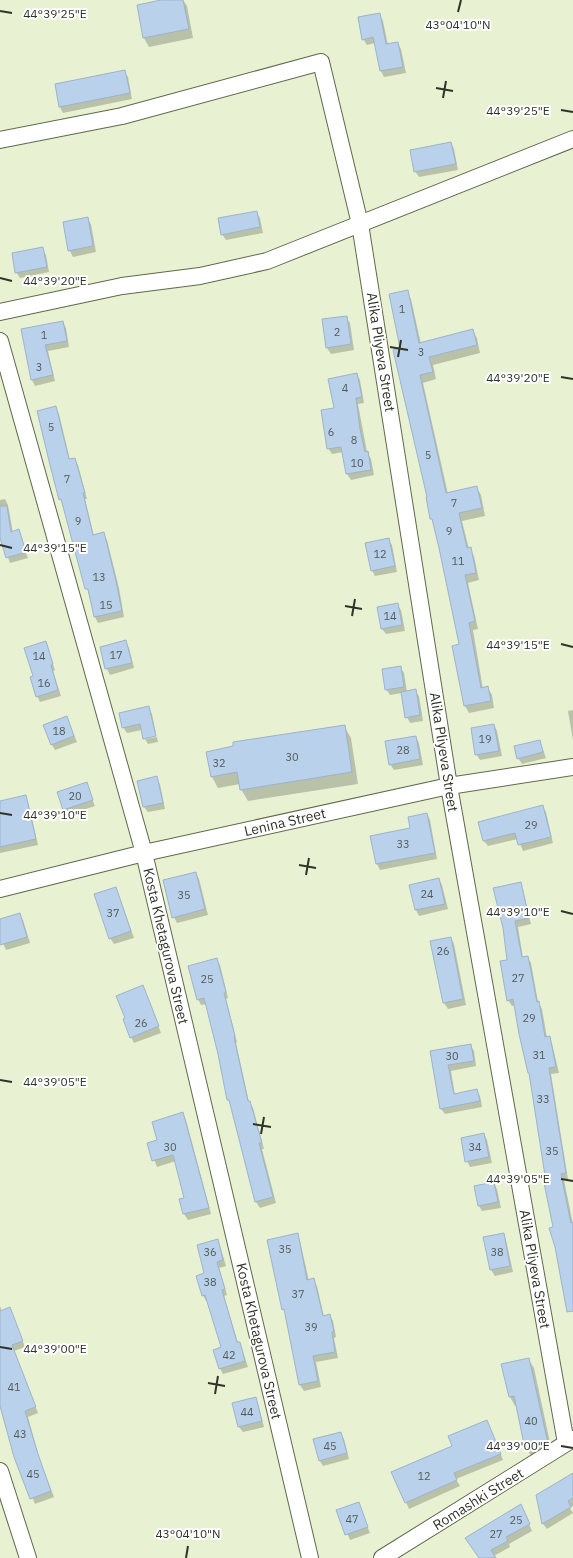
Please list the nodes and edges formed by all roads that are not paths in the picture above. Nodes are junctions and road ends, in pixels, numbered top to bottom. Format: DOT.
graph roads {
  1 [pos="573,139"];
  2 [pos="0,140"];
  3 [pos="360,224"];
  4 [pos="0,312"];
  5 [pos="0,341"];
  6 [pos="573,767"];
  7 [pos="449,786"];
  8 [pos="144,853"];
  9 [pos="0,889"];
  10 [pos="570,1441"];
  11 [pos="0,1471"];
  12 [pos="28,1558"];
  13 [pos="310,1558"];
  14 [pos="382,1558"];
  1 -- 3 [label="street"];
  2 -- 3 [label="street, Alika Pliyeva Street"];
  3 -- 4 [label="street"];
  3 -- 7 [label="street, Alika Pliyeva Street"];
  5 -- 8 [label="street, Kosta Khetagurova Street"];
  6 -- 7 [label="street, Lenina Street"];
  7 -- 8 [label="street, Lenina Street"];
  7 -- 10 [label="street, Alika Pliyeva Street"];
  8 -- 9 [label="street, Lenina Street"];
  8 -- 13 [label="street, Kosta Khetagurova Street"];
  10 -- 14 [label="street, Romashki Street"];
  11 -- 12 [label="street"];
}
